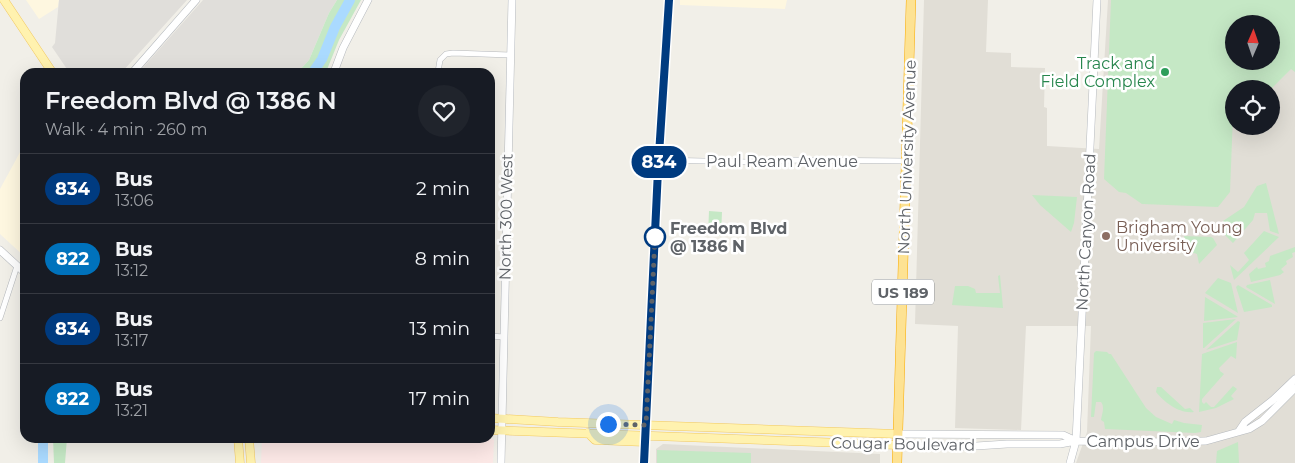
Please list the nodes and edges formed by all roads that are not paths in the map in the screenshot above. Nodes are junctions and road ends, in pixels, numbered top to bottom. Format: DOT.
graph roads {
  1 [pos="4,0"];
  2 [pos="196,0"];
  3 [pos="368,0"];
  4 [pos="512,0"];
  5 [pos="669,0"];
  6 [pos="911,0"];
  7 [pos="1097,0"];
  8 [pos="510,55"];
  9 [pos="49,68"];
  10 [pos="136,68"];
  11 [pos="336,68"];
  12 [pos="439,68"];
  13 [pos="659,160"];
  14 [pos="906,161"];
  15 [pos="0,250"];
  16 [pos="17,266"];
  17 [pos="20,269"];
  18 [pos="0,318"];
  19 [pos="495,336"];
  20 [pos="504,337"];
  21 [pos="1295,379"];
  22 [pos="1295,388"];
  23 [pos="495,418"];
  24 [pos="502,418"];
  25 [pos="646,425"];
  26 [pos="495,430"];
  27 [pos="502,431"];
  28 [pos="1239,431"];
  29 [pos="898,434"];
  30 [pos="645,439"];
  31 [pos="1076,441"];
  32 [pos="238,443"];
  33 [pos="249,443"];
  34 [pos="897,445"];
  35 [pos="240,463"];
  36 [pos="251,463"];
  37 [pos="501,463"];
  38 [pos="644,463"];
  39 [pos="897,463"];
  40 [pos="1070,463"];
  1 -- 9 [label="main road"];
  2 -- 10 [label="main road"];
  3 -- 11 [label="main road"];
  4 -- 8 [label="main road, North 300 West"];
  5 -- 13 [label="main road"];
  6 -- 14 [label="highway, North University Avenue / US 189"];
  7 -- 31 [label="main road, North Canyon Road"];
  8 -- 12 [label="street"];
  8 -- 20 [label="main road, North 300 West"];
  13 -- 14 [label="street, Paul Ream Avenue"];
  13 -- 25 [label="main road"];
  14 -- 29 [label="highway, North University Avenue / US 189"];
  15 -- 16 [label="main road"];
  16 -- 17 [label="main road"];
  16 -- 18 [label="street"];
  19 -- 20 [label="street"];
  20 -- 24 [label="main road, North 300 West"];
  21 -- 28 [label="main road"];
  22 -- 28 [label="main road, Campus Drive"];
  23 -- 24 [label="main road, Cougar Boulevard"];
  24 -- 25 [label="main road, Cougar Boulevard"];
  24 -- 27 [label="main road, North 300 West"];
  25 -- 29 [label="main road, Cougar Boulevard"];
  25 -- 30 [label="main road"];
  26 -- 27 [label="main road, Cougar Boulevard"];
  27 -- 30 [label="main road, Cougar Boulevard"];
  27 -- 37 [label="main road, North 300 West"];
  28 -- 31 [label="main road, Campus Drive"];
  29 -- 31 [label="main road, Cougar Boulevard"];
  29 -- 34 [label="highway, North University Avenue / US 189"];
  30 -- 34 [label="main road, Cougar Boulevard"];
  30 -- 38 [label="main road"];
  31 -- 34 [label="main road, Cougar Boulevard"];
  31 -- 40 [label="main road, North Canyon Road"];
  32 -- 35 [label="main road"];
  33 -- 36 [label="main road"];
  34 -- 39 [label="highway, North University Avenue / US 189"];
}
